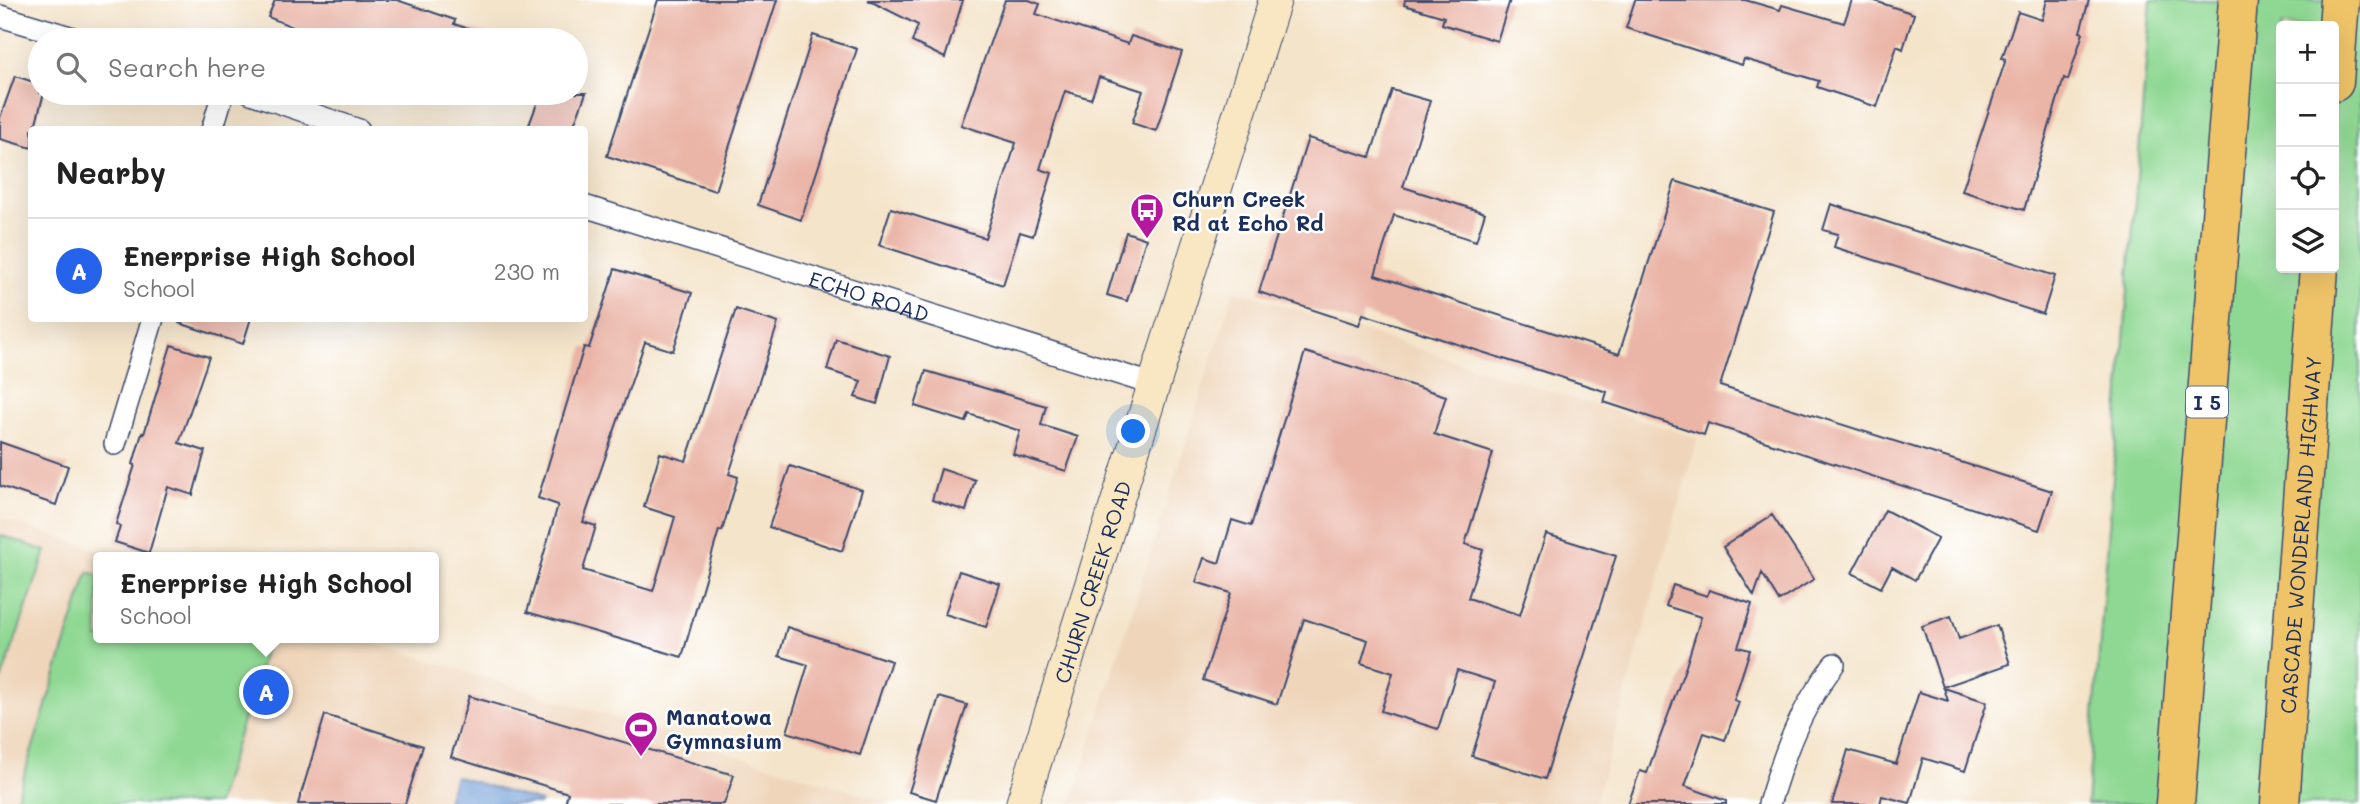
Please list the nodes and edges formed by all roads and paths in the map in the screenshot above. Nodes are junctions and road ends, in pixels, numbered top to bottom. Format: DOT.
graph roads {
  1 [pos="1275,0"];
  2 [pos="2238,0"];
  3 [pos="2340,0"];
  4 [pos="0,16"];
  5 [pos="2338,21"];
  6 [pos="40,28"];
  7 [pos="219,105"];
  8 [pos="286,105"];
  9 [pos="213,126"];
  10 [pos="347,126"];
  11 [pos="588,207"];
  12 [pos="2319,273"];
  13 [pos="152,322"];
  14 [pos="1155,385"];
  15 [pos="115,444"];
  16 [pos="1834,664"];
  17 [pos="1022,804"];
  18 [pos="1769,804"];
  19 [pos="2175,804"];
  20 [pos="2280,804"];
  1 -- 14 [label="main road, CHURN CREEK ROAD"];
  2 -- 19 [label="highway, I 5"];
  3 -- 5 [label="highway"];
  4 -- 6 [label="street"];
  7 -- 9 [label="street"];
  8 -- 10 [label="street"];
  11 -- 14 [label="street, ECHO ROAD"];
  12 -- 20 [label="highway, CASCADE WONDERLAND HIGHWAY"];
  13 -- 15 [label="street"];
  14 -- 17 [label="main road, CHURN CREEK ROAD"];
  16 -- 18 [label="street"];
}
